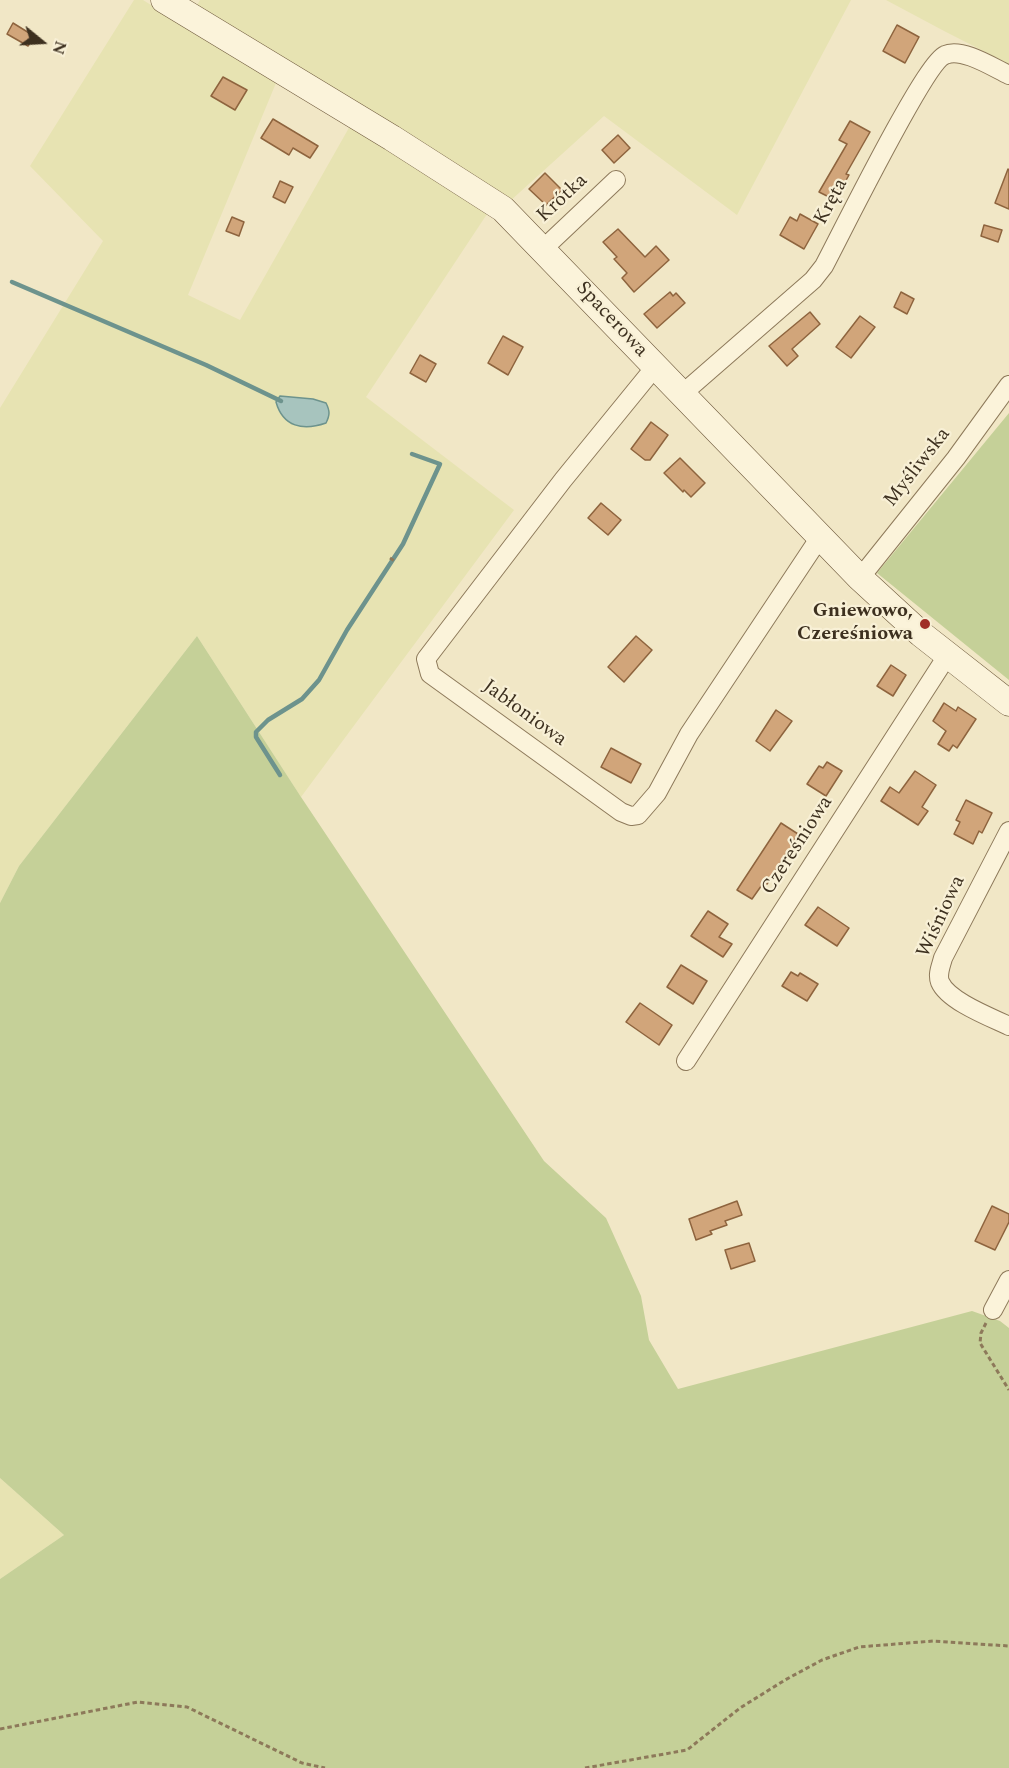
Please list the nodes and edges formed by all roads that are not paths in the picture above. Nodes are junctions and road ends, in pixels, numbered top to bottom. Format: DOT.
graph roads {
  1 [pos="164,0"];
  2 [pos="1009,75"];
  3 [pos="616,180"];
  4 [pos="542,250"];
  5 [pos="655,367"];
  6 [pos="1009,385"];
  7 [pos="681,395"];
  8 [pos="820,537"];
  9 [pos="860,578"];
  10 [pos="947,656"];
  11 [pos="1009,704"];
  12 [pos="1009,831"];
  13 [pos="1009,1026"];
  14 [pos="686,1061"];
  15 [pos="1009,1280"];
  16 [pos="993,1310"];
  1 -- 4 [label="street, Spacerowa"];
  2 -- 7 [label="street, Kręta"];
  3 -- 4 [label="street, Krótka"];
  4 -- 5 [label="street, Spacerowa"];
  5 -- 7 [label="street, Spacerowa"];
  5 -- 8 [label="street, Jabłoniowa"];
  6 -- 9 [label="street, Myśliwska"];
  7 -- 8 [label="street, Spacerowa"];
  8 -- 9 [label="street, Spacerowa"];
  9 -- 10 [label="street, Spacerowa"];
  10 -- 11 [label="street, Spacerowa"];
  10 -- 14 [label="street, Czereśniowa"];
  12 -- 13 [label="street, Wiśniowa"];
  15 -- 16 [label="street"];
}
